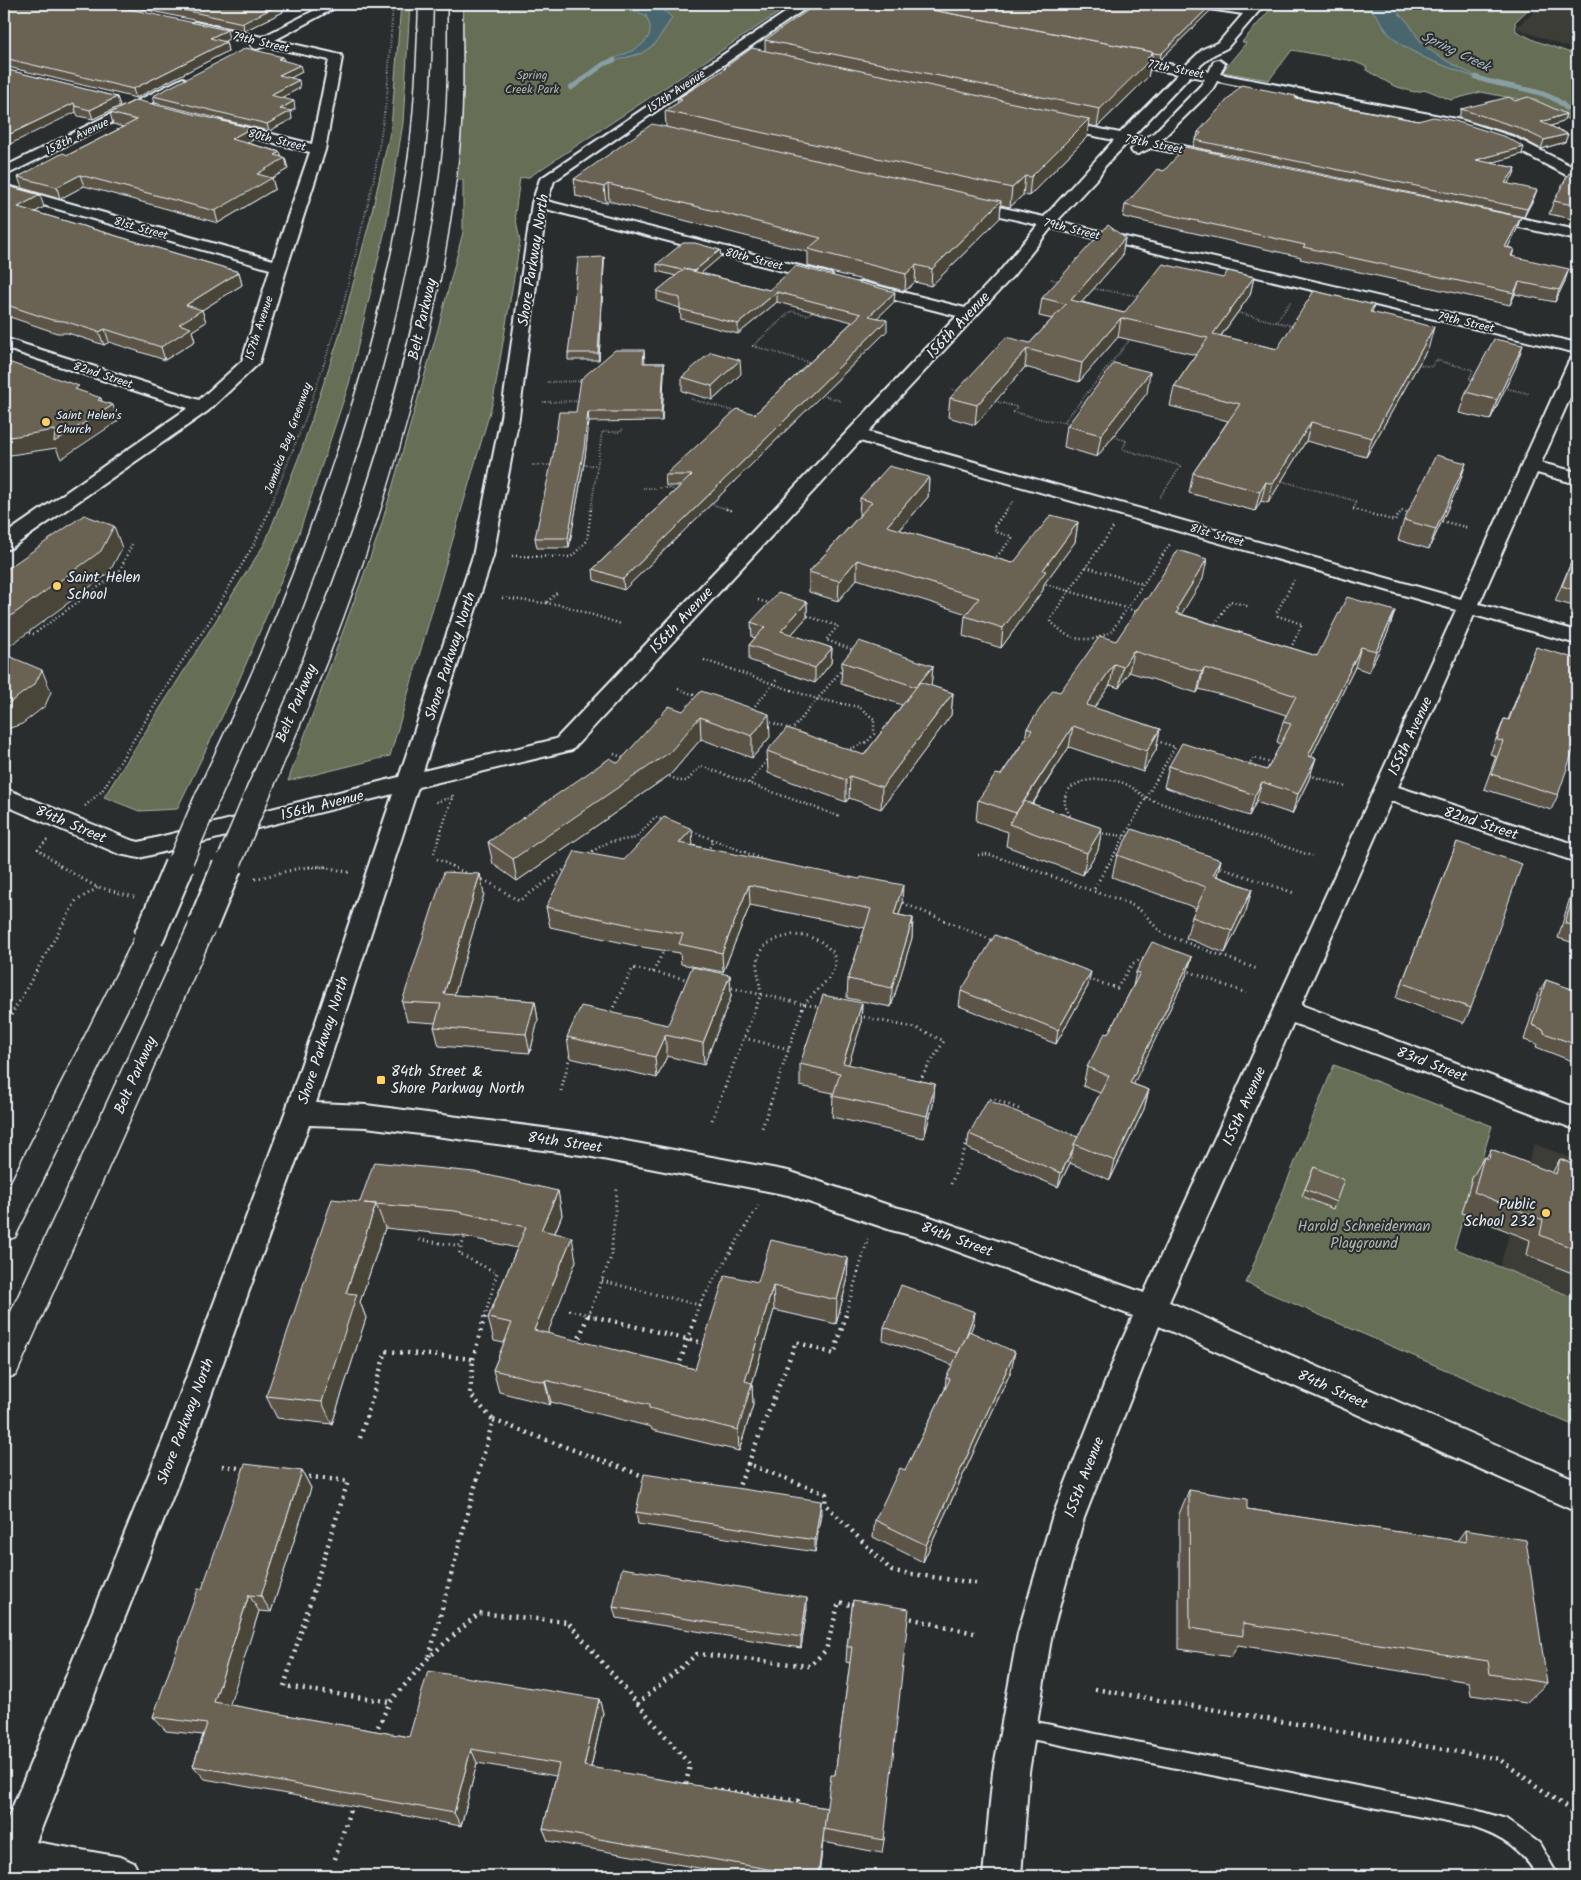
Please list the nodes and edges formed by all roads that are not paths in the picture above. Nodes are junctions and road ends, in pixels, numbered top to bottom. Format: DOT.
graph roads {
  1 [pos="336,4"];
  2 [pos="426,4"];
  3 [pos="455,4"];
  4 [pos="806,4"];
  5 [pos="1202,4"];
  6 [pos="1255,8"];
  7 [pos="181,23"];
  8 [pos="263,42"];
  9 [pos="1223,45"];
  10 [pos="247,50"];
  11 [pos="729,56"];
  12 [pos="1108,56"];
  13 [pos="336,58"];
  14 [pos="750,60"];
  15 [pos="1188,71"];
  16 [pos="1213,76"];
  17 [pos="194,77"];
  18 [pos="122,100"];
  19 [pos="139,105"];
  20 [pos="159,110"];
  21 [pos="1041,121"];
  22 [pos="211,123"];
  23 [pos="624,127"];
  24 [pos="646,132"];
  25 [pos="1123,138"];
  26 [pos="1150,144"];
  27 [pos="318,150"];
  28 [pos="1232,161"];
  29 [pos="4,172"];
  30 [pos="1094,173"];
  31 [pos="1577,175"];
  32 [pos="547,179"];
  33 [pos="4,189"];
  34 [pos="958,202"];
  35 [pos="539,204"];
  36 [pos="1474,213"];
  37 [pos="1048,224"];
  38 [pos="1577,235"];
  39 [pos="279,267"];
  40 [pos="968,314"];
  41 [pos="4,343"];
  42 [pos="1577,348"];
  43 [pos="1577,363"];
  44 [pos="202,407"];
  45 [pos="856,434"];
  46 [pos="1531,466"];
  47 [pos="1577,478"];
  48 [pos="9,536"];
  49 [pos="1468,607"];
  50 [pos="1577,638"];
  51 [pos="408,782"];
  52 [pos="1385,791"];
  53 [pos="4,796"];
  54 [pos="139,850"];
  55 [pos="1577,854"];
  56 [pos="1287,1010"];
  57 [pos="300,1113"];
  58 [pos="1577,1119"];
  59 [pos="4,1227"];
  60 [pos="1153,1309"];
  61 [pos="4,1364"];
  62 [pos="1577,1496"];
  63 [pos="1019,1727"];
  64 [pos="7,1865"];
  65 [pos="121,1876"];
  66 [pos="1002,1876"];
  67 [pos="1549,1876"];
  1 -- 8 [label="street"];
  2 -- 59 [label="highway, bridge"];
  3 -- 61 [label="highway, Belt Parkway, bridge"];
  4 -- 11 [label="street, 157th Avenue"];
  5 -- 6 [label="street"];
  6 -- 9 [label="street, 156th Avenue"];
  7 -- 8 [label="street, 79th Street"];
  8 -- 10 [label="street"];
  8 -- 13 [label="street, 79th Street"];
  9 -- 15 [label="street, 156th Avenue"];
  9 -- 16 [label="street, 156th Avenue"];
  11 -- 14 [label="street"];
  11 -- 23 [label="street, 157th Avenue"];
  12 -- 15 [label="street, 77th Street"];
  13 -- 27 [label="street, 157th Avenue"];
  15 -- 16 [label="street, 77th Street"];
  15 -- 25 [label="street, 156th Avenue"];
  16 -- 26 [label="street, 156th Avenue"];
  16 -- 31 [label="street, 77th Street"];
  17 -- 19 [label="street, 158th Avenue"];
  18 -- 19 [label="street"];
  19 -- 20 [label="street"];
  19 -- 29 [label="street, 158th Avenue"];
  21 -- 25 [label="street, 78th Street"];
  22 -- 27 [label="street, 80th Street"];
  23 -- 24 [label="street"];
  23 -- 32 [label="street, 157th Avenue"];
  25 -- 26 [label="street, 78th Street"];
  25 -- 30 [label="street, 156th Avenue"];
  26 -- 28 [label="street, 78th Street"];
  26 -- 30 [label="street, 156th Avenue"];
  27 -- 39 [label="street, 157th Avenue"];
  30 -- 37 [label="street, 156th Avenue"];
  32 -- 35 [label="street, Shore Parkway North"];
  33 -- 39 [label="street, 81st Street"];
  34 -- 37 [label="street, 79th Street"];
  35 -- 40 [label="street, 80th Street"];
  35 -- 51 [label="street, Shore Parkway North"];
  36 -- 38 [label="street"];
  37 -- 40 [label="street, 156th Avenue"];
  37 -- 42 [label="street, 79th Street"];
  39 -- 44 [label="street, 157th Avenue"];
  40 -- 45 [label="street, 156th Avenue"];
  41 -- 44 [label="street, 82nd Street"];
  43 -- 46 [label="street, 155th Avenue"];
  44 -- 48 [label="street, 157th Avenue"];
  45 -- 49 [label="street, 81st Street"];
  45 -- 51 [label="street, 156th Avenue"];
  46 -- 47 [label="street"];
  46 -- 49 [label="street, 155th Avenue"];
  49 -- 50 [label="street, 81st Street"];
  49 -- 52 [label="street, 155th Avenue"];
  51 -- 54 [label="street, 156th Avenue"];
  51 -- 57 [label="street, Shore Parkway North"];
  52 -- 55 [label="street, 82nd Street"];
  52 -- 56 [label="street, 155th Avenue"];
  53 -- 54 [label="street, 84th Street"];
  56 -- 58 [label="street, 83rd Street"];
  56 -- 60 [label="street, 155th Avenue"];
  57 -- 60 [label="street, 84th Street"];
  57 -- 64 [label="street, Shore Parkway North"];
  60 -- 62 [label="street, 84th Street"];
  60 -- 63 [label="street, 155th Avenue"];
  63 -- 66 [label="street, 155th Avenue"];
  63 -- 67 [label="lane"];
  64 -- 65 [label="street"];
}
